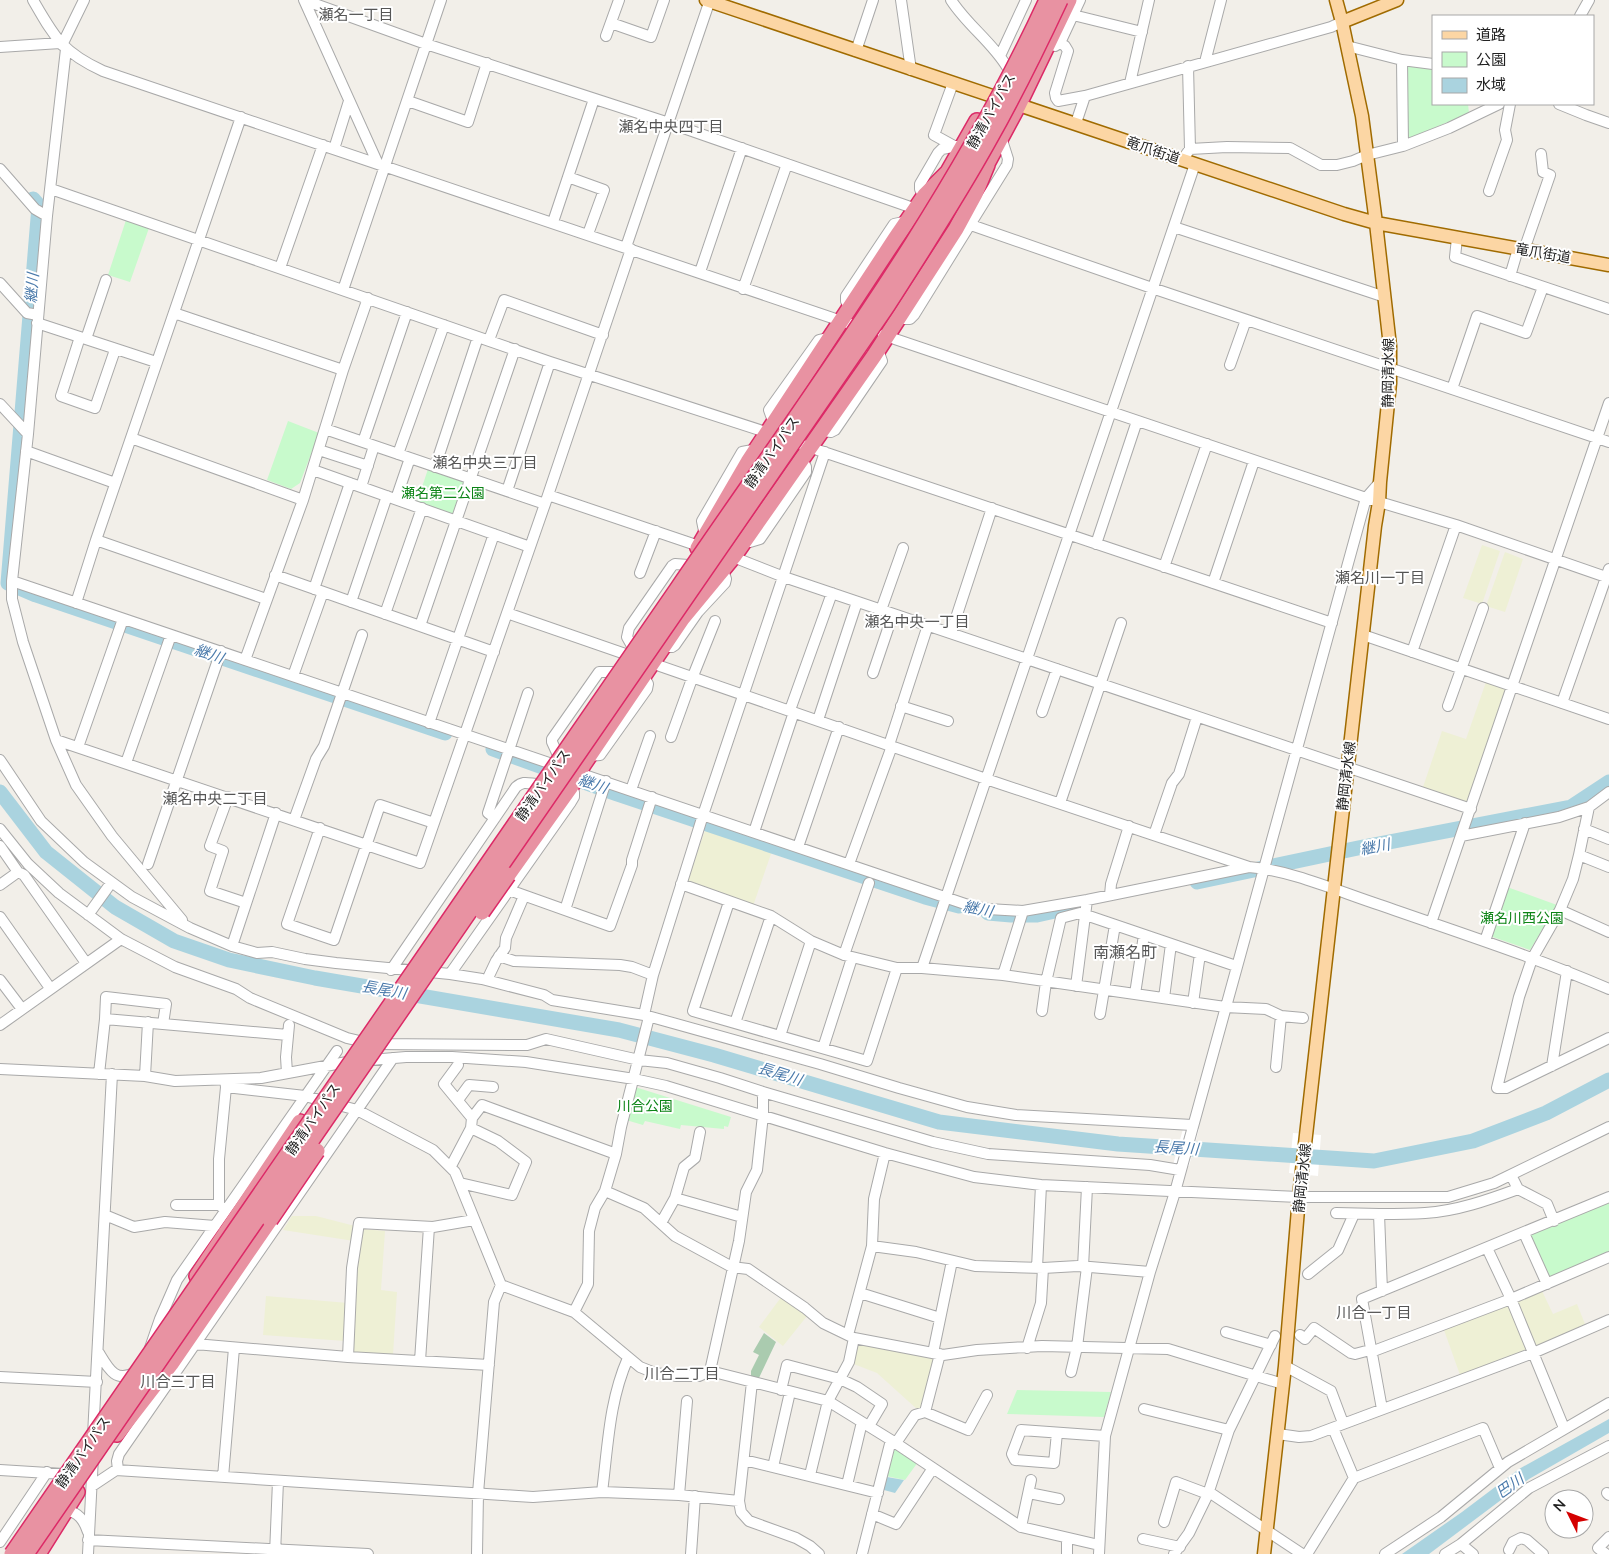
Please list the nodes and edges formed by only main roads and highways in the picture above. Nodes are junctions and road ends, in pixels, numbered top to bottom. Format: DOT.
graph roads {
  1 [pos="708,0"];
  2 [pos="1039,0"];
  3 [pos="1047,0"];
  4 [pos="1060,0"];
  5 [pos="1336,0"];
  6 [pos="1394,1"];
  7 [pos="1071,7"];
  8 [pos="1342,22"];
  9 [pos="991,96"];
  10 [pos="1018,106"];
  11 [pos="987,165"];
  12 [pos="947,173"];
  13 [pos="1376,223"];
  14 [pos="1609,265"];
  15 [pos="690,566"];
  16 [pos="661,641"];
  17 [pos="43,1550"];
  18 [pos="8,1554"];
  19 [pos="12,1554"];
  20 [pos="26,1554"];
  21 [pos="1264,1554"];
  1 -- 9 [label="main road, 竜爪街道"];
  2 -- 9 [label="highway"];
  3 -- 15 [label="highway, 静清バイパス, bridge"];
  4 -- 16 [label="highway, 静清バイパス, bridge"];
  5 -- 8 [label="main road, 静岡清水線"];
  6 -- 8 [label="main road"];
  7 -- 10 [label="highway"];
  8 -- 13 [label="main road, 静岡清水線"];
  9 -- 10 [label="main road, 竜爪街道"];
  9 -- 12 [label="highway"];
  10 -- 11 [label="highway"];
  10 -- 13 [label="main road, 竜爪街道"];
  11 -- 16 [label="highway, bridge"];
  11 -- 16 [label="highway"];
  12 -- 15 [label="highway, bridge"];
  12 -- 15 [label="highway"];
  13 -- 14 [label="main road, 竜爪街道"];
  13 -- 21 [label="main road, 静岡清水線"];
  15 -- 18 [label="highway"];
  15 -- 19 [label="highway, 静清バイパス, bridge"];
  16 -- 17 [label="highway, bridge"];
  16 -- 20 [label="highway, 静清バイパス, bridge"];
}
